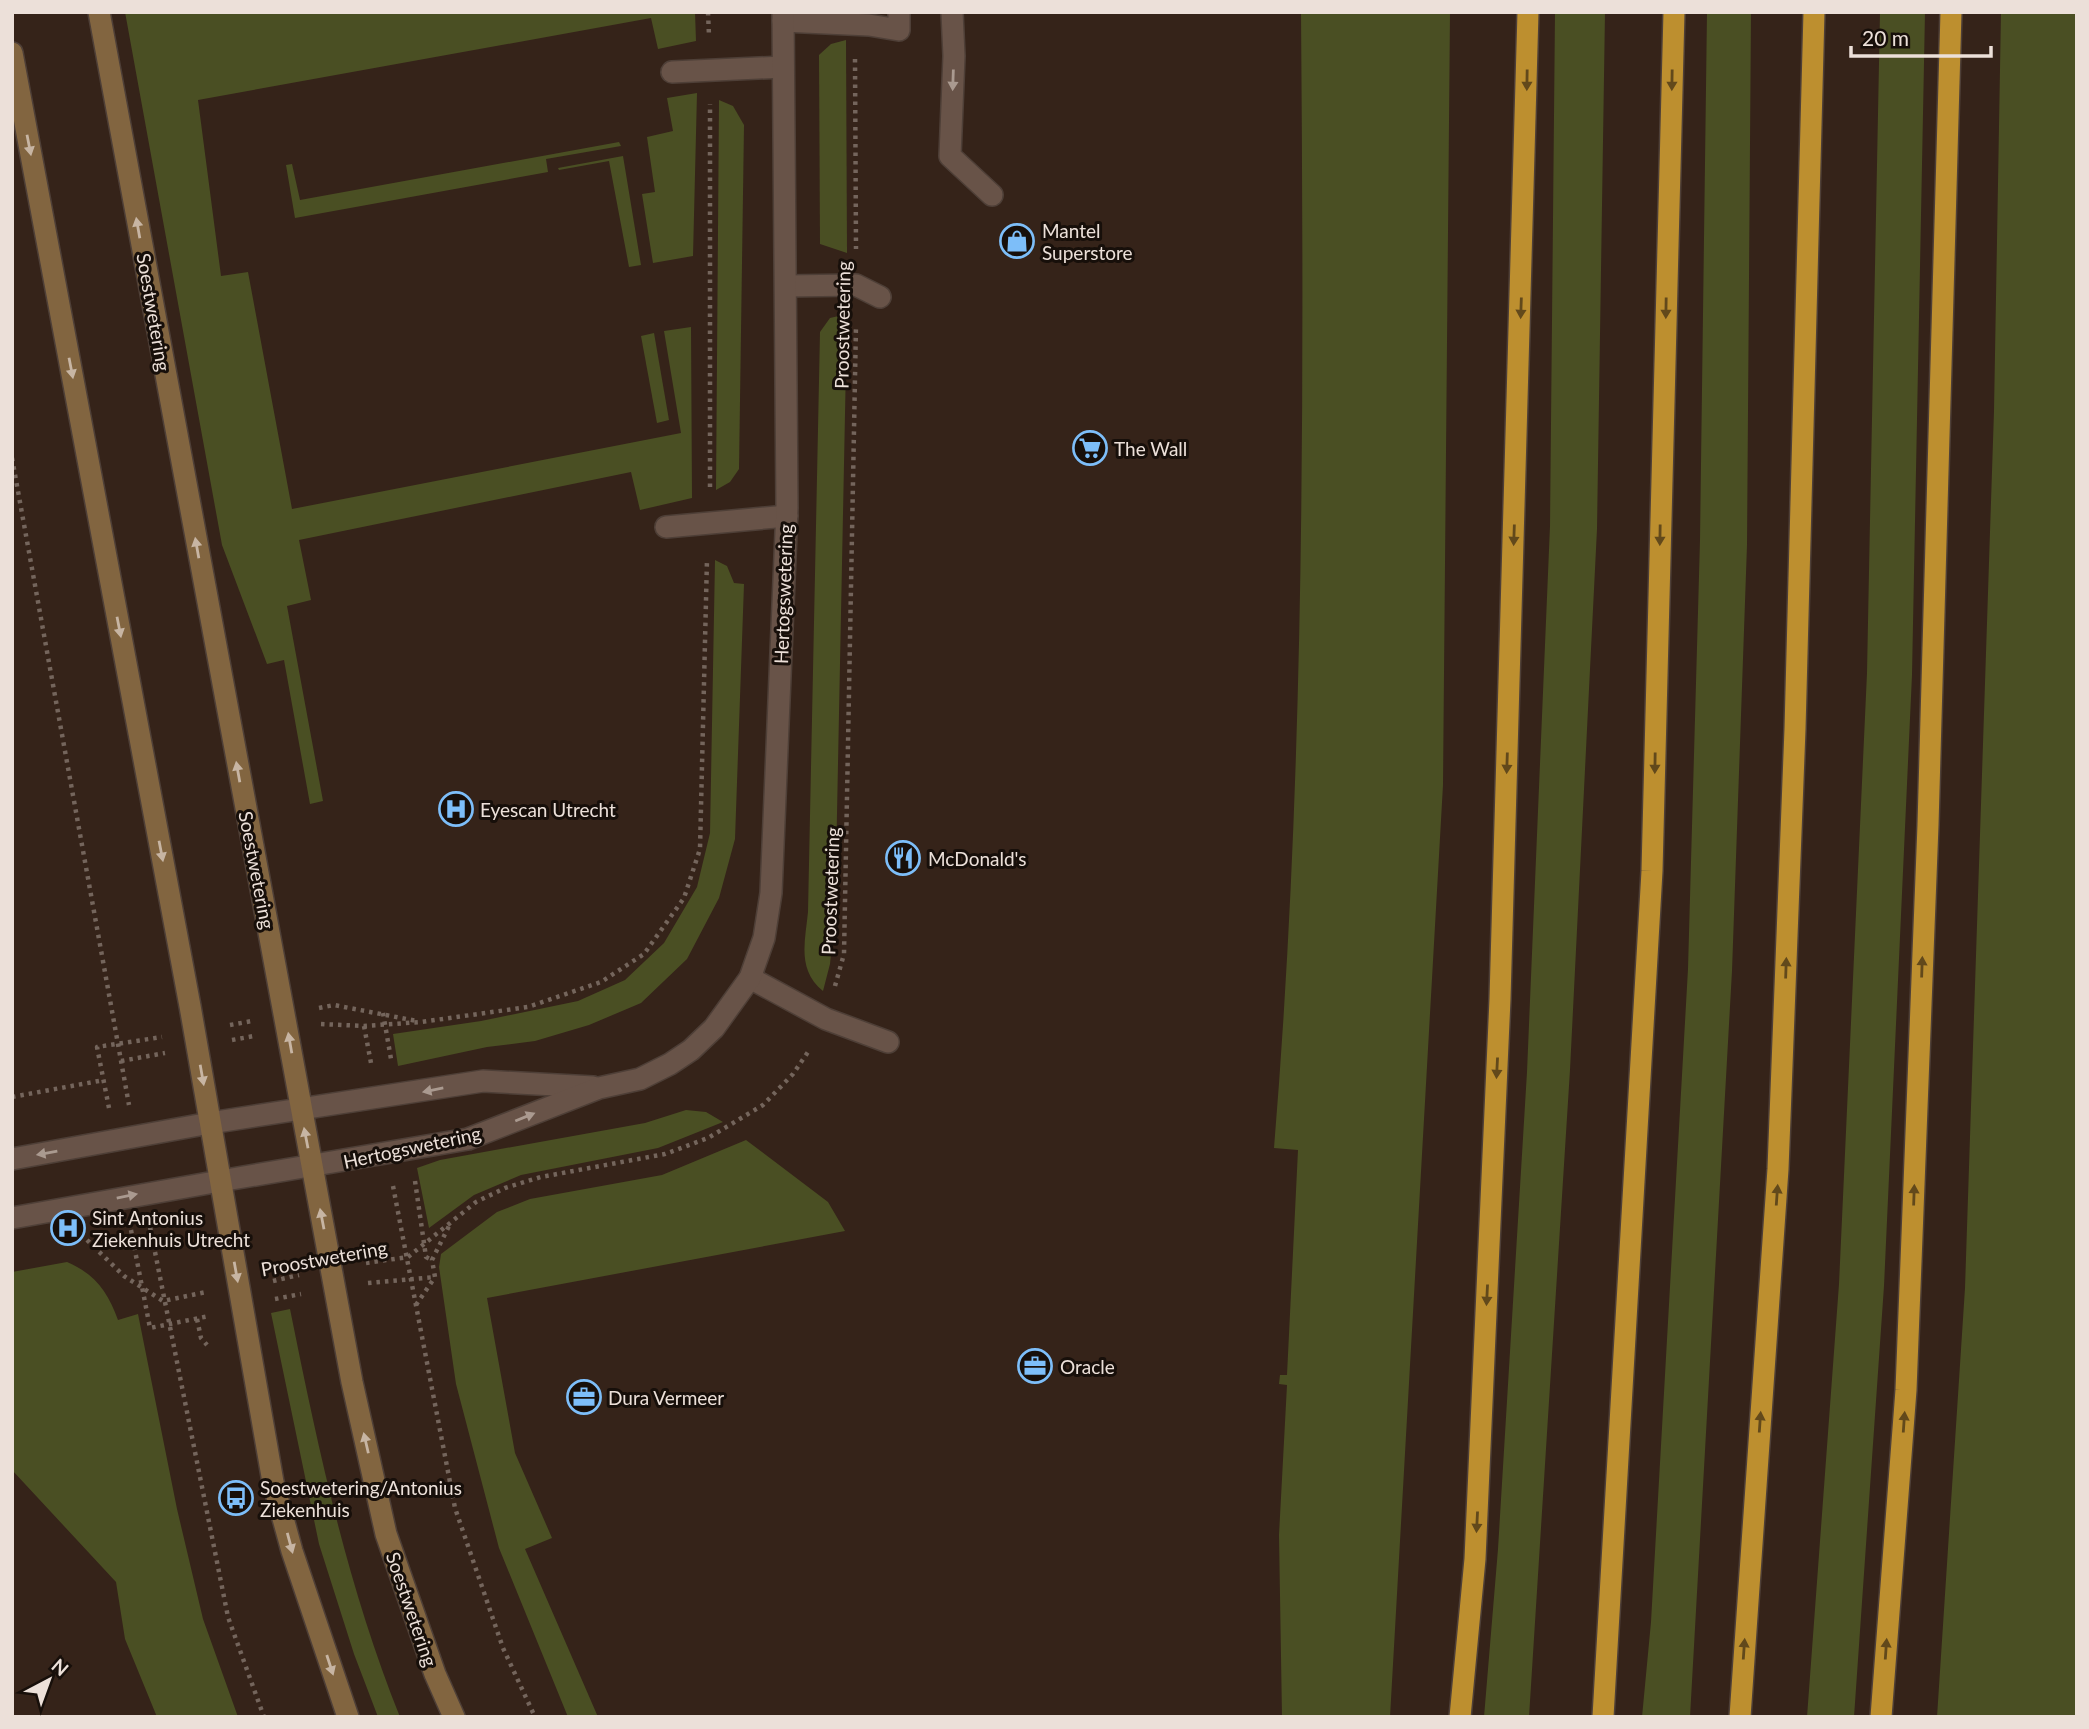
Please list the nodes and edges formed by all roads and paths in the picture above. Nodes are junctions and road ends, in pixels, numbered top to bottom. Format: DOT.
graph roads {
  1 [pos="99,12"];
  2 [pos="708,12"];
  3 [pos="899,12"];
  4 [pos="952,12"];
  5 [pos="1528,12"];
  6 [pos="1674,12"];
  7 [pos="1814,12"];
  8 [pos="1951,12"];
  9 [pos="783,17"];
  10 [pos="855,26"];
  11 [pos="12,53"];
  12 [pos="783,67"];
  13 [pos="710,70"];
  14 [pos="672,72"];
  15 [pos="992,195"];
  16 [pos="856,285"];
  17 [pos="786,286"];
  18 [pos="880,297"];
  19 [pos="12,458"];
  20 [pos="787,516"];
  21 [pos="708,521"];
  22 [pos="666,527"];
  23 [pos="750,978"];
  24 [pos="826,1019"];
  25 [pos="364,1026"];
  26 [pos="288,1030"];
  27 [pos="888,1042"];
  28 [pos="197,1047"];
  29 [pos="121,1062"];
  30 [pos="103,1080"];
  31 [pos="598,1088"];
  32 [pos="12,1097"];
  33 [pos="378,1098"];
  34 [pos="301,1111"];
  35 [pos="210,1124"];
  36 [pos="135,1135"];
  37 [pos="388,1154"];
  38 [pos="12,1159"];
  39 [pos="312,1166"];
  40 [pos="220,1181"];
  41 [pos="144,1192"];
  42 [pos="12,1217"];
  43 [pos="451,1223"];
  44 [pos="84,1237"];
  45 [pos="408,1257"];
  46 [pos="331,1269"];
  47 [pos="239,1288"];
  48 [pos="163,1301"];
  49 [pos="416,1305"];
  50 [pos="197,1319"];
  51 [pos="208,1345"];
  52 [pos="264,1717"];
  53 [pos="348,1717"];
  54 [pos="454,1717"];
  55 [pos="535,1717"];
  56 [pos="1460,1717"];
  57 [pos="1603,1717"];
  58 [pos="1740,1717"];
  59 [pos="1881,1717"];
  26 -- 1 [label="main road, Soestwetering, one-way"];
  2 -- 13 [label="path"];
  3 -- 10 [label="street"];
  4 -- 15 [label="street, one-way"];
  5 -- 56 [label="highway, one-way"];
  6 -- 57 [label="highway, one-way"];
  58 -- 7 [label="highway, one-way"];
  59 -- 8 [label="highway, one-way"];
  9 -- 10 [label="street"];
  9 -- 12 [label="street, Hertogswetering"];
  10 -- 16 [label="path, Proostwetering"];
  11 -- 28 [label="main road, one-way"];
  12 -- 13 [label="street"];
  12 -- 17 [label="street, Hertogswetering"];
  13 -- 14 [label="street"];
  13 -- 21 [label="path"];
  16 -- 17 [label="street"];
  16 -- 18 [label="street"];
  16 -- 24 [label="path, Proostwetering"];
  17 -- 20 [label="street, Hertogswetering"];
  19 -- 29 [label="path"];
  20 -- 21 [label="street"];
  20 -- 23 [label="street, Hertogswetering"];
  21 -- 22 [label="street"];
  21 -- 25 [label="path"];
  23 -- 24 [label="street"];
  23 -- 31 [label="street, Hertogswetering"];
  24 -- 27 [label="street"];
  24 -- 43 [label="path, Proostwetering"];
  25 -- 26 [label="path"];
  25 -- 33 [label="path"];
  26 -- 28 [label="path"];
  34 -- 26 [label="main road, Soestwetering, one-way"];
  28 -- 29 [label="path"];
  28 -- 35 [label="main road, one-way"];
  29 -- 36 [label="path"];
  30 -- 32 [label="path"];
  31 -- 33 [label="street, Hertogswetering, one-way"];
  37 -- 31 [label="street, Hertogswetering, one-way"];
  33 -- 34 [label="street, Hertogswetering"];
  34 -- 35 [label="street, Hertogswetering"];
  39 -- 34 [label="main road, Soestwetering, one-way"];
  35 -- 36 [label="street, Hertogswetering"];
  35 -- 40 [label="main road"];
  36 -- 38 [label="street, Hertogswetering, one-way"];
  37 -- 39 [label="street, Hertogswetering"];
  37 -- 45 [label="path"];
  39 -- 40 [label="street, Hertogswetering"];
  46 -- 39 [label="main road, Soestwetering, one-way"];
  40 -- 41 [label="street, Hertogswetering"];
  40 -- 47 [label="main road, one-way"];
  42 -- 41 [label="street, Hertogswetering, one-way"];
  41 -- 48 [label="path"];
  43 -- 45 [label="path, Proostwetering"];
  43 -- 49 [label="path"];
  44 -- 48 [label="path"];
  45 -- 46 [label="path, Proostwetering"];
  45 -- 49 [label="path"];
  46 -- 47 [label="path, Proostwetering"];
  54 -- 46 [label="main road, Soestwetering, one-way"];
  47 -- 48 [label="path, Proostwetering"];
  47 -- 53 [label="main road, one-way"];
  48 -- 52 [label="path"];
  49 -- 55 [label="path"];
  50 -- 51 [label="path"];
}
